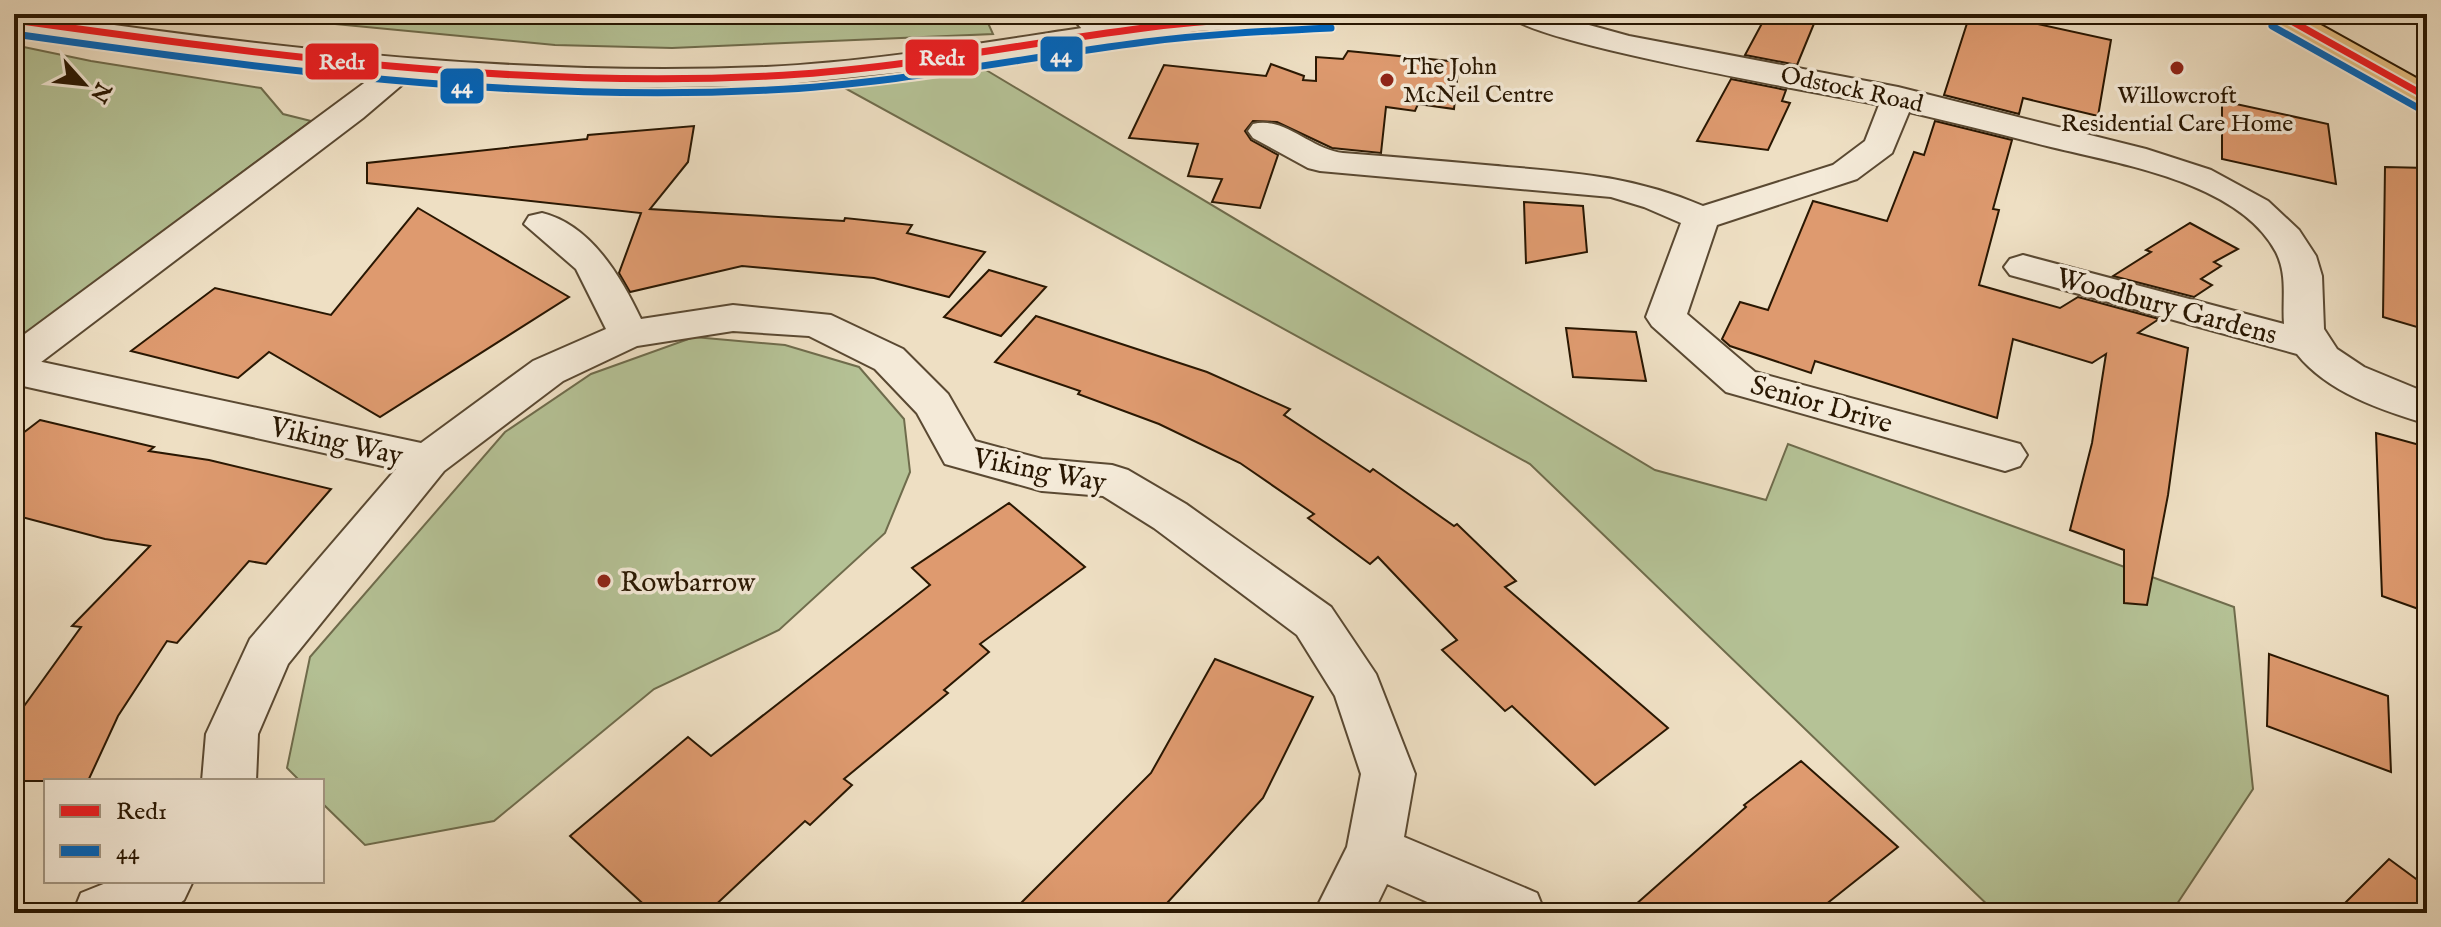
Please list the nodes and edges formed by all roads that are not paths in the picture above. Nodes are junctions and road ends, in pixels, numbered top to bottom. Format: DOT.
graph roads {
  1 [pos="1330,14"];
  2 [pos="1522,14"];
  3 [pos="2279,14"];
  4 [pos="14,20"];
  5 [pos="1096,24"];
  6 [pos="402,69"];
  7 [pos="1898,97"];
  8 [pos="2427,97"];
  9 [pos="1265,131"];
  10 [pos="2180,170"];
  11 [pos="1701,218"];
  12 [pos="542,224"];
  13 [pos="2023,267"];
  14 [pos="628,334"];
  15 [pos="2310,344"];
  16 [pos="14,362"];
  17 [pos="14,370"];
  18 [pos="2427,409"];
  19 [pos="2005,455"];
  20 [pos="428,460"];
  21 [pos="229,779"];
  22 [pos="1374,851"];
  23 [pos="161,883"];
  24 [pos="102,913"];
  25 [pos="1343,913"];
  26 [pos="1516,913"];
  1 -- 5 [label="street"];
  2 -- 7 [label="street, Odstock Road"];
  3 -- 8 [label="highway"];
  4 -- 6 [label="street"];
  5 -- 6 [label="street"];
  6 -- 16 [label="street"];
  7 -- 10 [label="street, Odstock Road"];
  7 -- 11 [label="street"];
  9 -- 11 [label="street"];
  10 -- 15 [label="street, Woodbury Gardens"];
  11 -- 19 [label="street, Senior Drive"];
  12 -- 14 [label="street"];
  13 -- 15 [label="street, Woodbury Gardens"];
  14 -- 20 [label="street, Viking Way"];
  14 -- 22 [label="street, Viking Way"];
  15 -- 18 [label="street, Woodbury Gardens"];
  17 -- 20 [label="street, Viking Way"];
  20 -- 21 [label="street"];
  22 -- 25 [label="street, Viking Way"];
  22 -- 26 [label="street"];
  23 -- 24 [label="street"];
}
